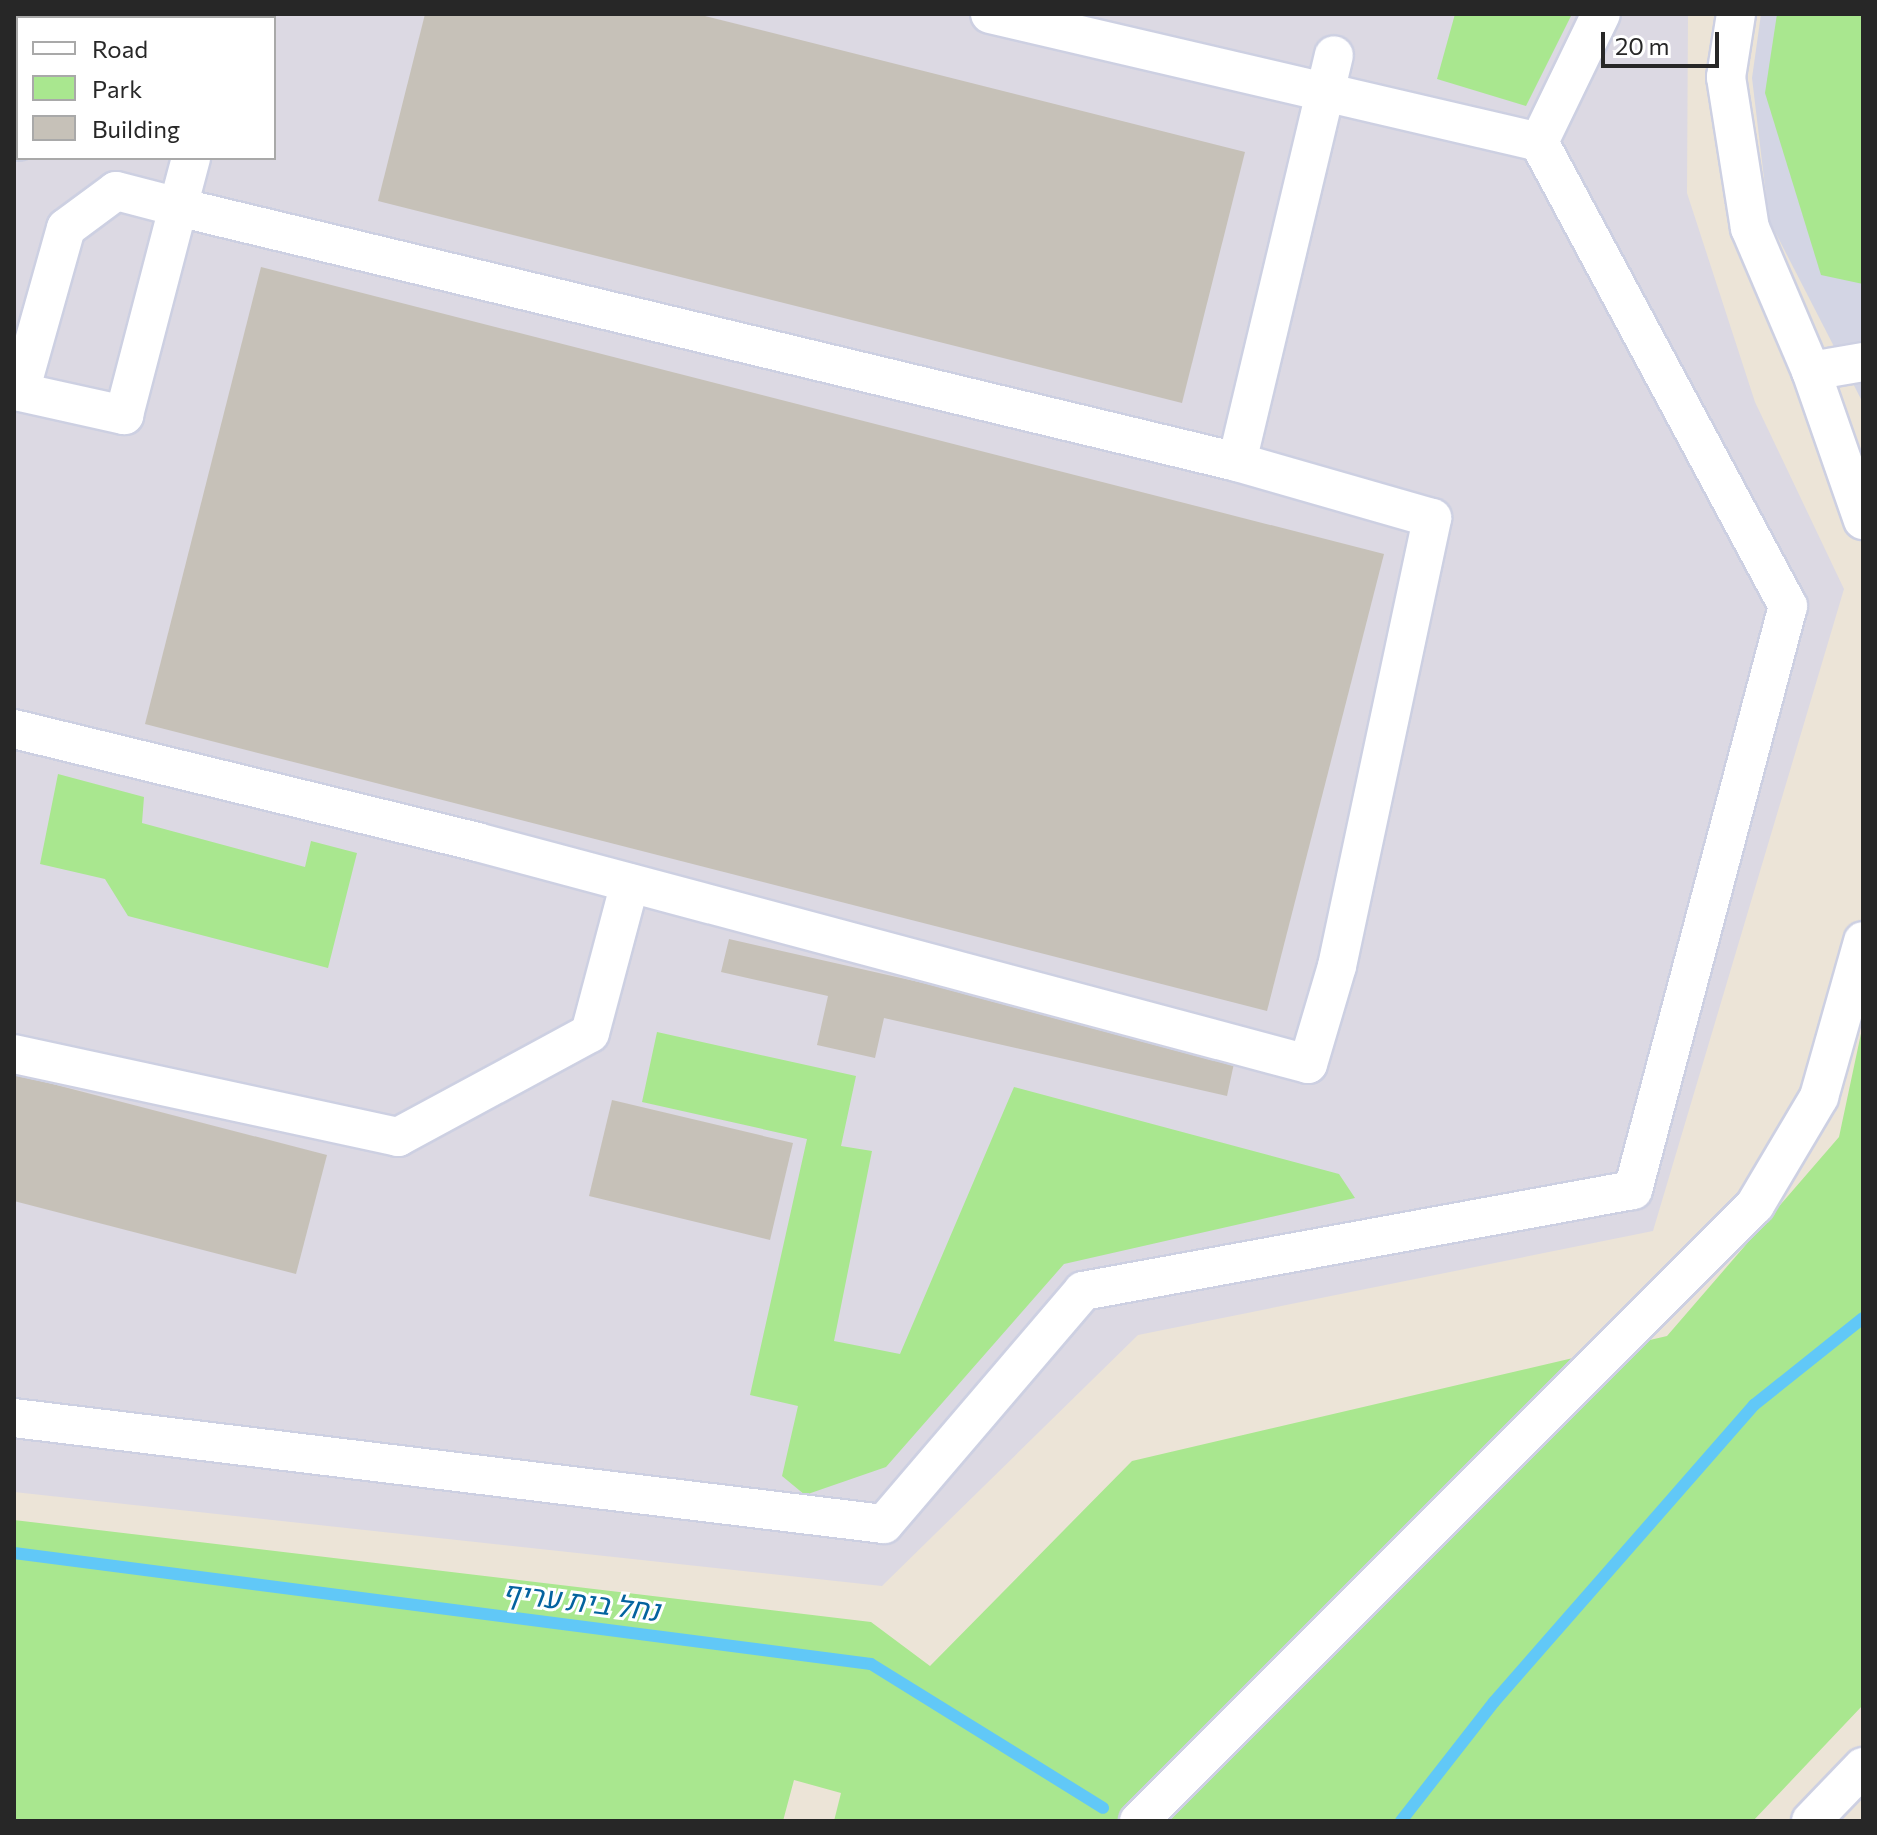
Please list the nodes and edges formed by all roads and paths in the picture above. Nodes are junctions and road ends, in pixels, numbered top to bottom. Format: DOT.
graph roads {
  1 [pos="990,14"];
  2 [pos="1601,14"];
  3 [pos="1736,14"];
  4 [pos="1334,55"];
  5 [pos="1326,93"];
  6 [pos="1539,142"];
  7 [pos="190,160"];
  8 [pos="178,207"];
  9 [pos="1863,362"];
  10 [pos="1811,371"];
  11 [pos="1237,462"];
  12 [pos="1863,520"];
  13 [pos="14,729"];
  14 [pos="630,883"];
  15 [pos="1863,941"];
  16 [pos="14,1054"];
  17 [pos="14,1418"];
  18 [pos="1863,1767"];
  19 [pos="1139,1821"];
  20 [pos="1811,1821"];
  1 -- 5 [label="lane"];
  2 -- 6 [label="lane"];
  3 -- 10 [label="lane"];
  4 -- 5 [label="lane"];
  5 -- 6 [label="lane"];
  5 -- 11 [label="lane"];
  6 -- 17 [label="lane"];
  7 -- 8 [label="lane"];
  8 -- 8 [label="lane"];
  8 -- 11 [label="lane"];
  9 -- 10 [label="lane"];
  10 -- 12 [label="lane"];
  11 -- 14 [label="lane"];
  13 -- 14 [label="lane"];
  14 -- 16 [label="lane"];
  15 -- 19 [label="lane"];
  18 -- 20 [label="lane"];
}
